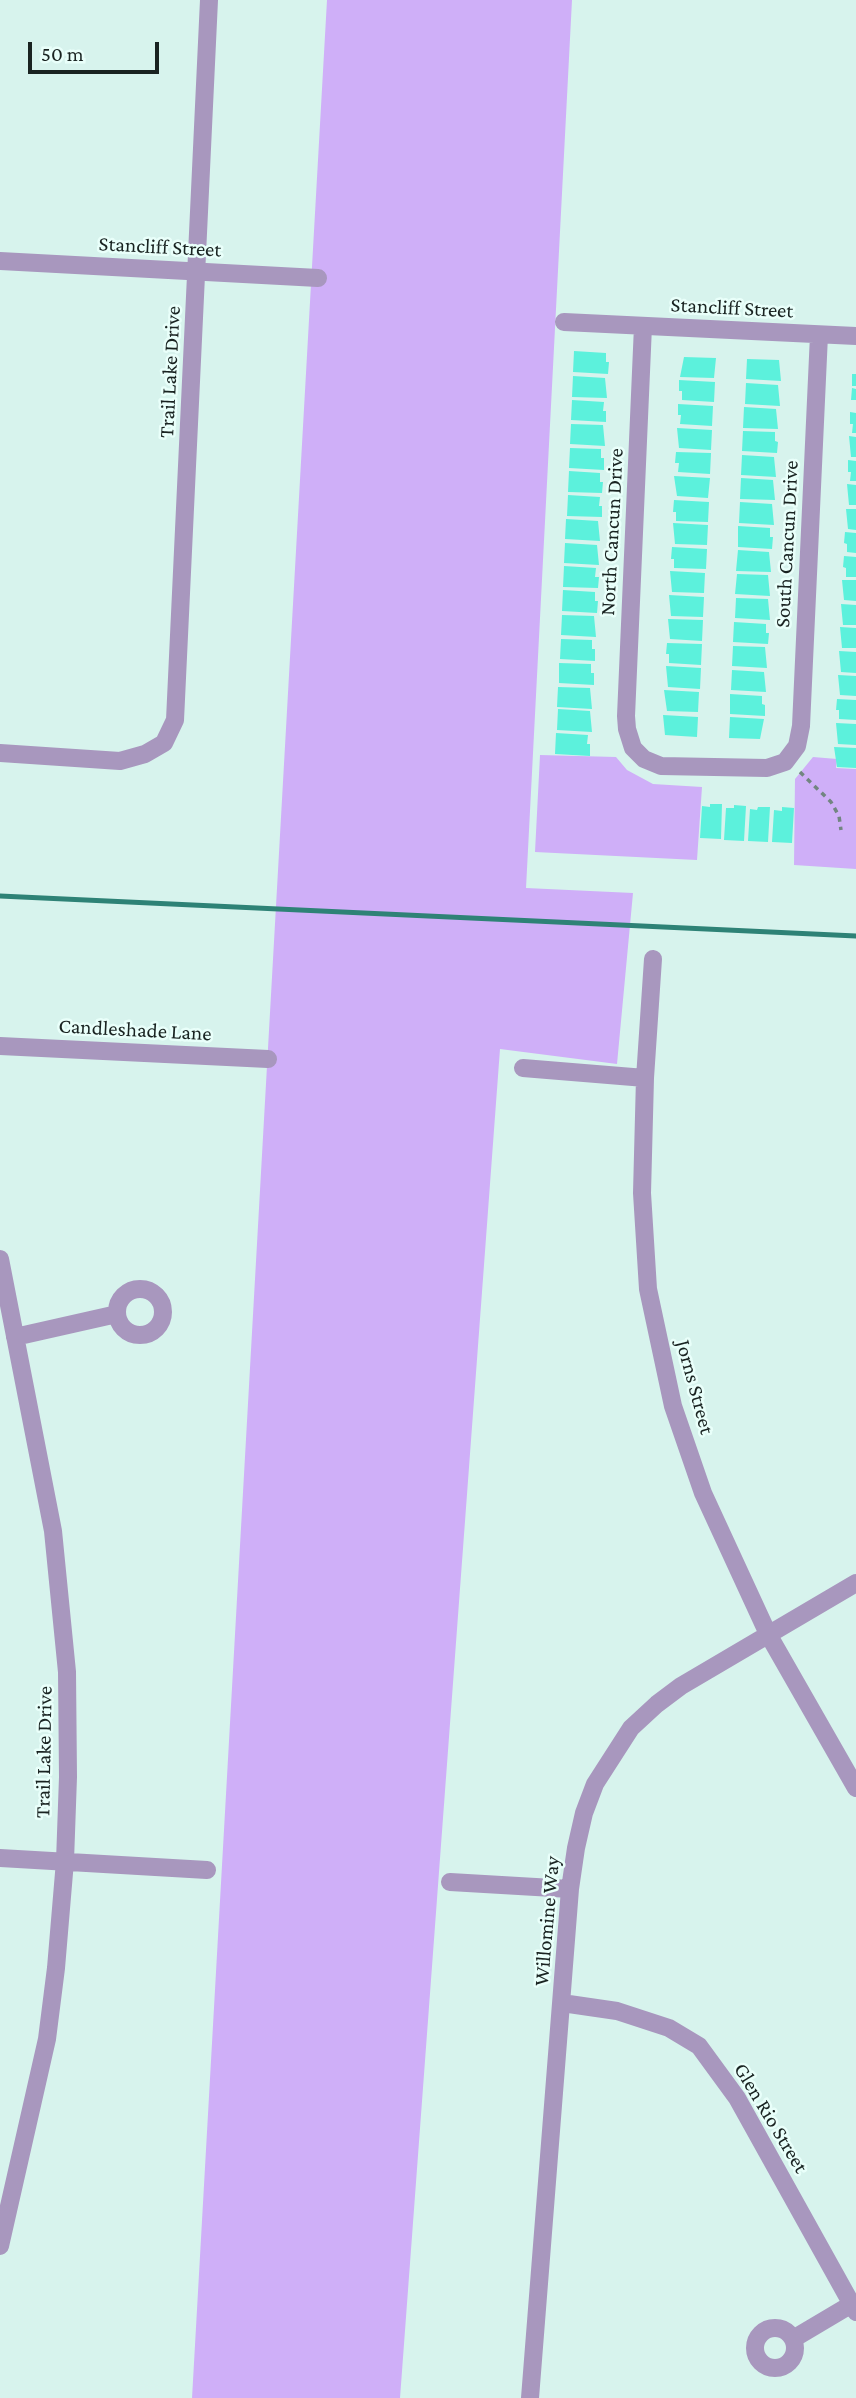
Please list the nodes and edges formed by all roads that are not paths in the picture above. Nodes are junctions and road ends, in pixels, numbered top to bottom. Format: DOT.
graph roads {
  1 [pos="209,0"];
  2 [pos="0,261"];
  3 [pos="197,272"];
  4 [pos="318,278"];
  5 [pos="564,322"];
  6 [pos="643,326"];
  7 [pos="819,335"];
  8 [pos="856,336"];
  9 [pos="0,753"];
  10 [pos="792,755"];
  11 [pos="653,959"];
  12 [pos="0,1046"];
  13 [pos="268,1059"];
  14 [pos="523,1068"];
  15 [pos="645,1078"];
  16 [pos="0,1259"];
  17 [pos="117,1314"];
  18 [pos="15,1337"];
  19 [pos="856,1583"];
  20 [pos="768,1634"];
  21 [pos="856,1788"];
  22 [pos="0,1857"];
  23 [pos="65,1861"];
  24 [pos="207,1870"];
  25 [pos="450,1882"];
  26 [pos="570,1889"];
  27 [pos="562,2003"];
  28 [pos="0,2246"];
  29 [pos="854,2308"];
  30 [pos="793,2339"];
  31 [pos="530,2398"];
  1 -- 3 [label="street, Trail Lake Drive"];
  2 -- 3 [label="street, Stancliff Street"];
  3 -- 4 [label="street, Stancliff Street"];
  3 -- 9 [label="street, Trail Lake Drive"];
  5 -- 6 [label="street, Stancliff Street"];
  6 -- 7 [label="street, Stancliff Street"];
  6 -- 10 [label="street, North Cancun Drive"];
  7 -- 8 [label="street, Stancliff Street"];
  7 -- 10 [label="street, South Cancun Drive"];
  11 -- 15 [label="street, Jorns Street"];
  12 -- 13 [label="street, Candleshade Lane"];
  14 -- 15 [label="street"];
  15 -- 20 [label="street, Jorns Street"];
  16 -- 18 [label="street, Trail Lake Drive"];
  17 -- 18 [label="street"];
  18 -- 23 [label="street, Trail Lake Drive"];
  19 -- 20 [label="street, Willomine Way"];
  20 -- 21 [label="street, Jorns Street"];
  20 -- 26 [label="street, Willomine Way"];
  22 -- 23 [label="street"];
  23 -- 24 [label="street"];
  23 -- 28 [label="street, Trail Lake Drive"];
  25 -- 26 [label="street"];
  26 -- 27 [label="street, Willomine Way"];
  27 -- 29 [label="street, Glen Rio Street"];
  27 -- 31 [label="street, Willomine Way"];
  29 -- 30 [label="street, Glen Rio Street"];
}
